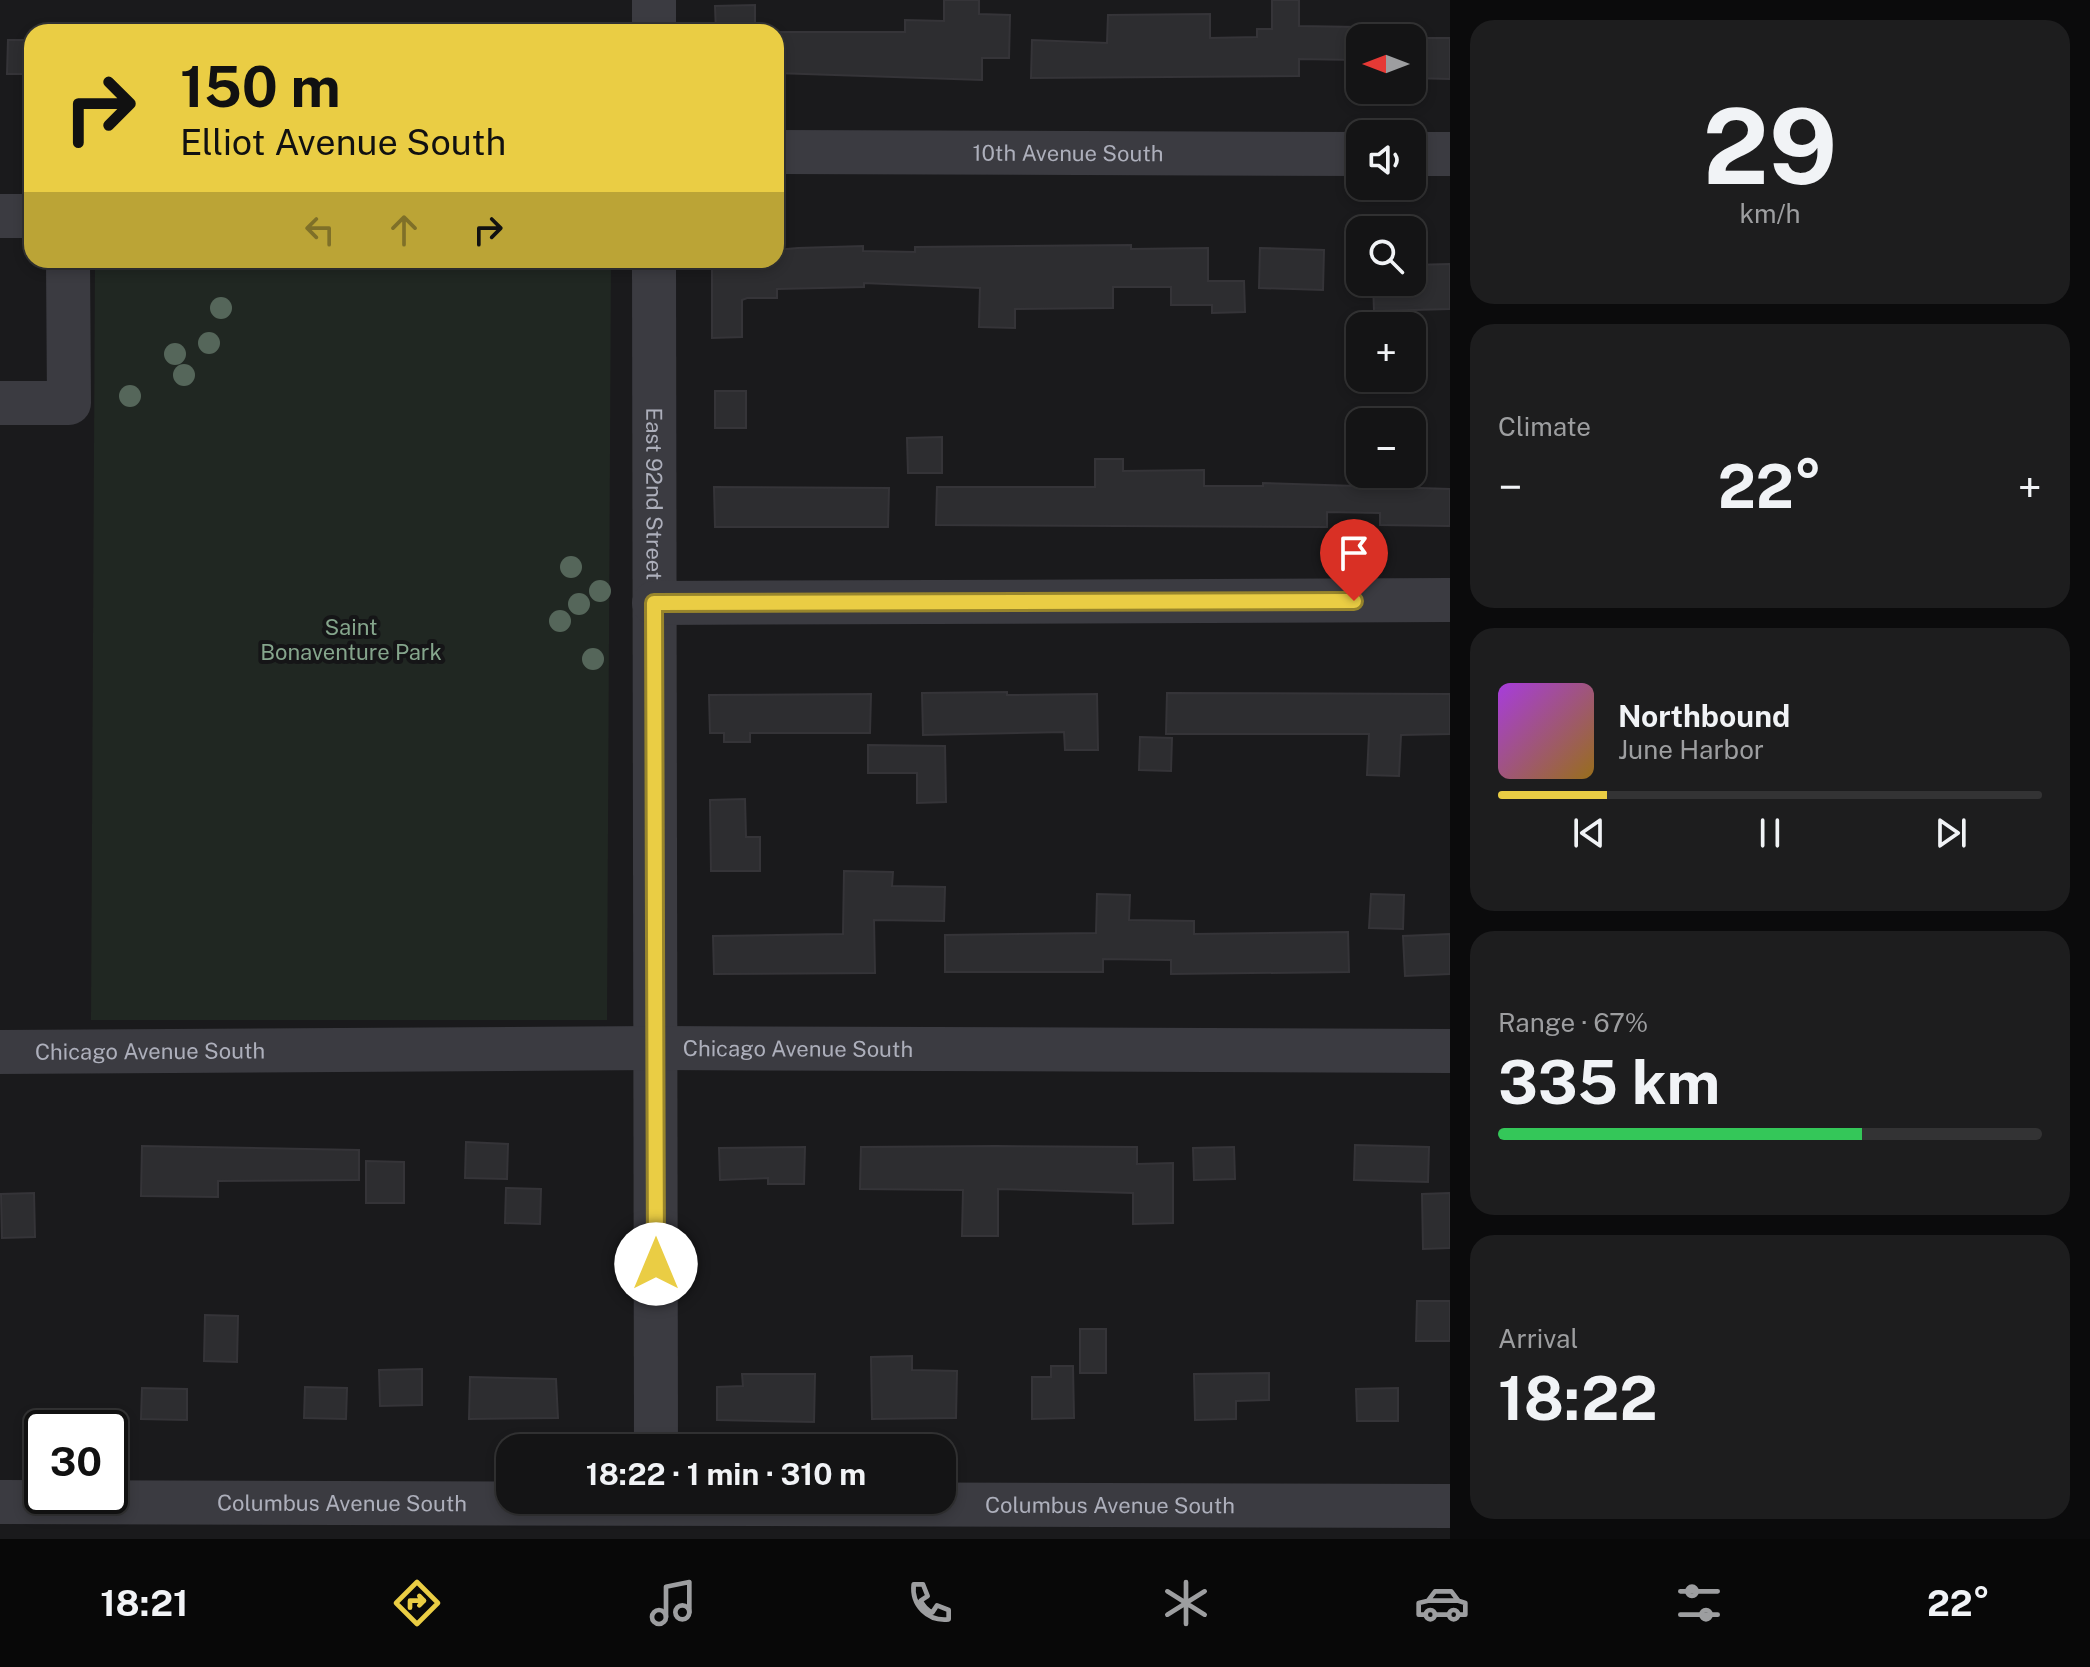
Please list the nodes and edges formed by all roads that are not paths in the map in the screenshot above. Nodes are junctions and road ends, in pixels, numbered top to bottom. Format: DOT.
graph roads {
  1 [pos="654,0"];
  2 [pos="654,24"];
  3 [pos="784,152"];
  4 [pos="1346,154"];
  5 [pos="1426,154"];
  6 [pos="1450,154"];
  7 [pos="0,216"];
  8 [pos="24,216"];
  9 [pos="68,268"];
  10 [pos="654,268"];
  11 [pos="0,403"];
  12 [pos="1450,600"];
  13 [pos="654,603"];
  14 [pos="656,1048"];
  15 [pos="1450,1051"];
  16 [pos="0,1052"];
  17 [pos="656,1434"];
  18 [pos="0,1502"];
  19 [pos="1450,1506"];
  20 [pos="496,1511"];
  21 [pos="956,1511"];
  1 -- 2 [label="street"];
  3 -- 4 [label="street, 10th Avenue South"];
  5 -- 6 [label="street"];
  7 -- 8 [label="street"];
  9 -- 11 [label="street"];
  10 -- 13 [label="street, East 92nd Street"];
  12 -- 13 [label="street"];
  13 -- 14 [label="street, East 92nd Street"];
  14 -- 15 [label="street, Chicago Avenue South"];
  14 -- 16 [label="street, Chicago Avenue South"];
  14 -- 17 [label="street, East 92nd Street"];
  18 -- 20 [label="street, Columbus Avenue South"];
  19 -- 21 [label="street, Columbus Avenue South"];
}
